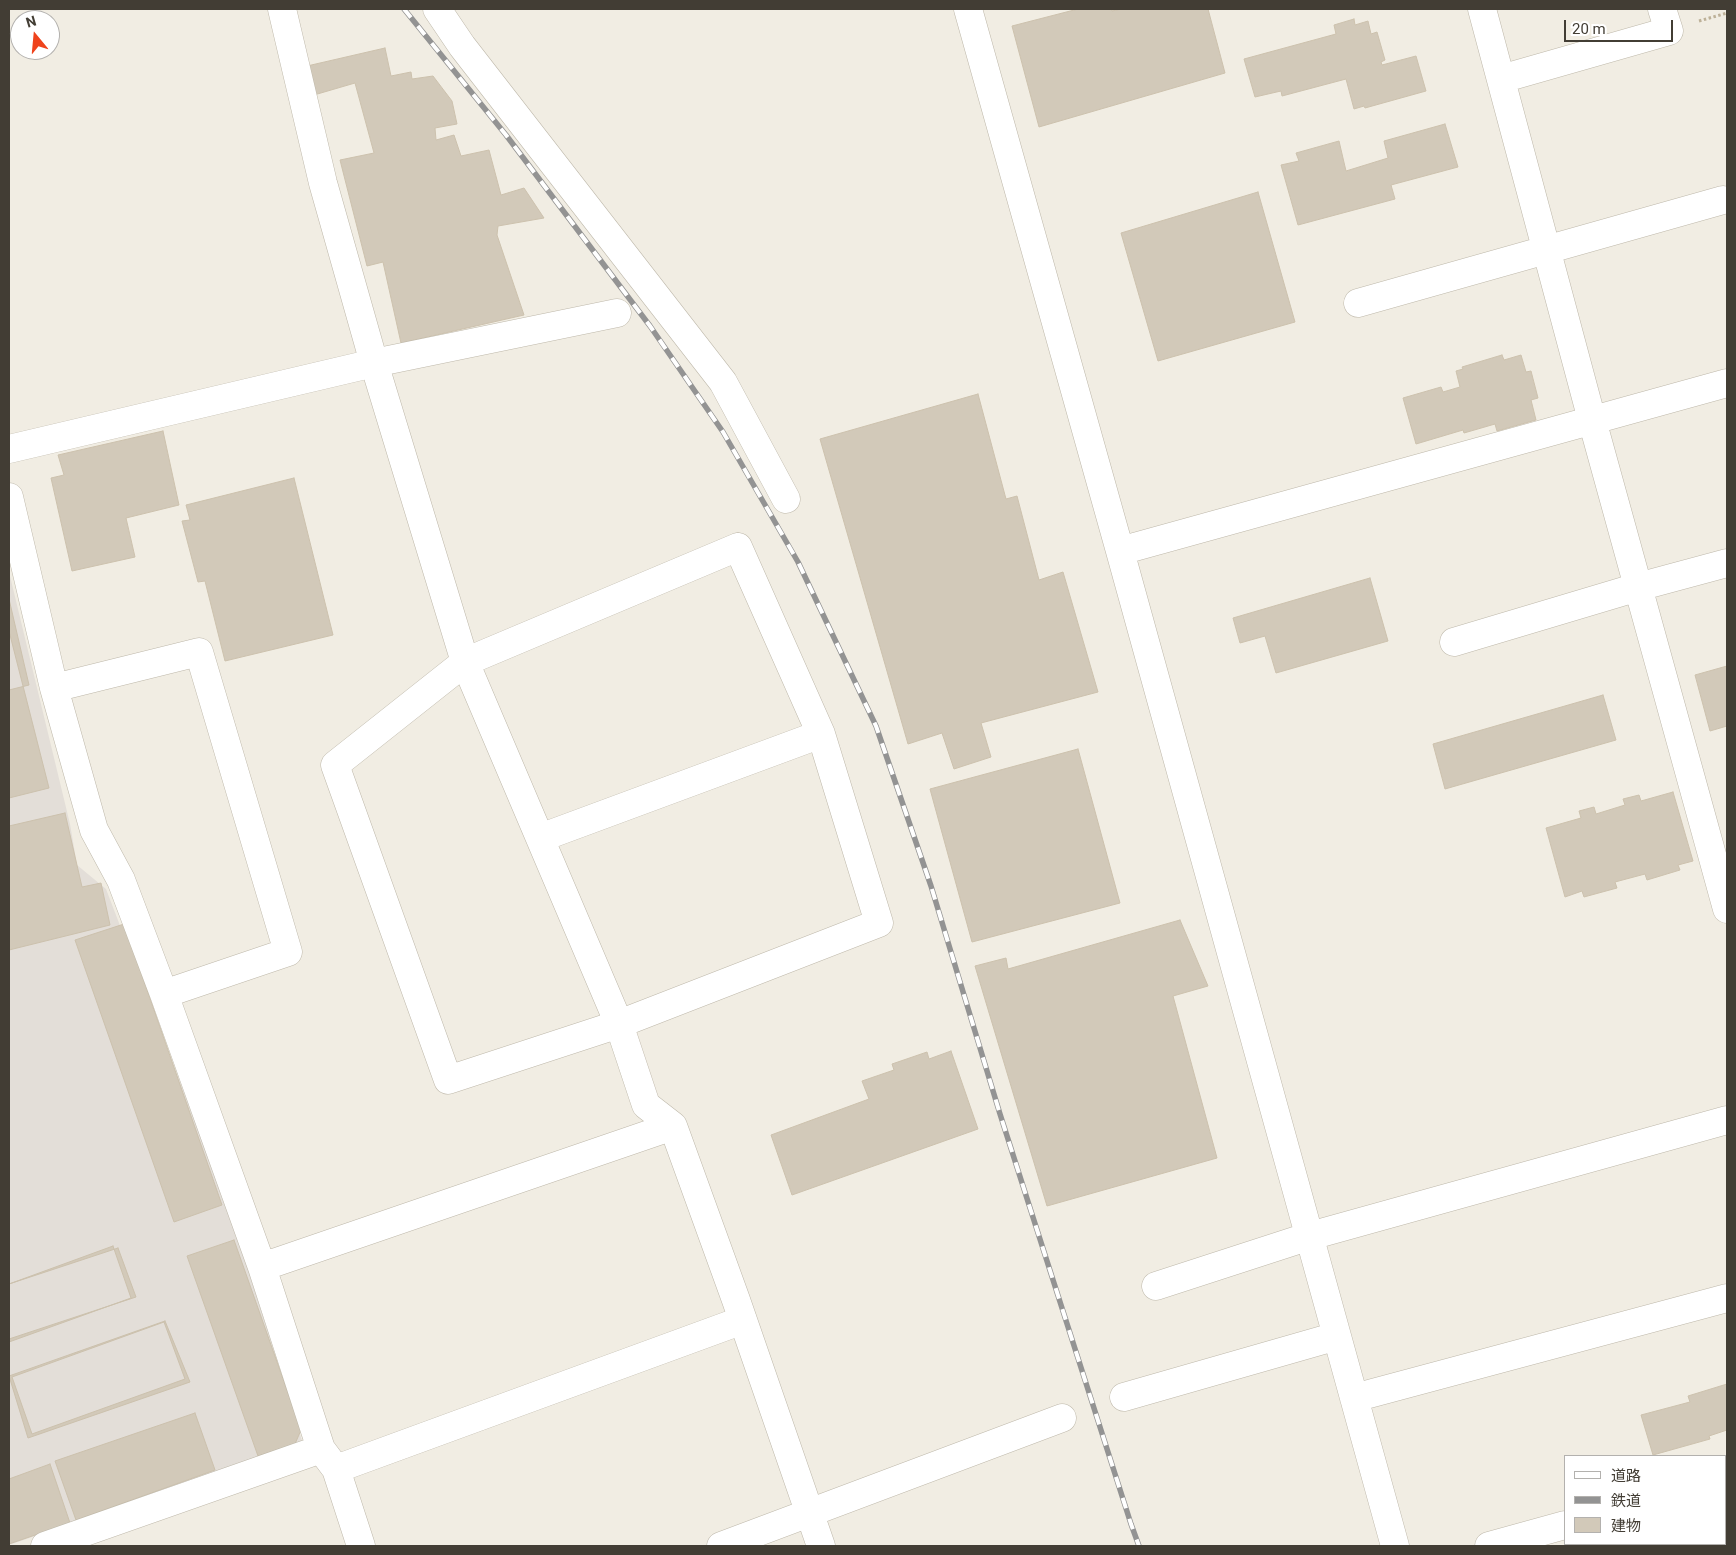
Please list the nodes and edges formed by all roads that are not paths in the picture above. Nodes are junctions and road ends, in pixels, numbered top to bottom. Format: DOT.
graph roads {
  1 [pos="282,9"];
  2 [pos="438,9"];
  3 [pos="968,9"];
  4 [pos="1482,9"];
  5 [pos="1662,9"];
  6 [pos="1501,79"];
  7 [pos="1724,200"];
  8 [pos="1547,250"];
  9 [pos="1358,303"];
  10 [pos="617,313"];
  11 [pos="374,363"];
  12 [pos="1727,384"];
  13 [pos="1592,420"];
  14 [pos="9,449"];
  15 [pos="9,497"];
  16 [pos="786,499"];
  17 [pos="1120,551"];
  18 [pos="1727,563"];
  19 [pos="1638,587"];
  20 [pos="1454,642"];
  21 [pos="465,662"];
  22 [pos="54,688"];
  23 [pos="821,734"];
  24 [pos="540,838"];
  25 [pos="1727,910"];
  26 [pos="164,994"];
  27 [pos="619,1024"];
  28 [pos="1727,1120"];
  29 [pos="672,1126"];
  30 [pos="1310,1236"];
  31 [pos="262,1267"];
  32 [pos="1156,1286"];
  33 [pos="1727,1298"];
  34 [pos="743,1320"];
  35 [pos="1337,1336"];
  36 [pos="1124,1397"];
  37 [pos="1354,1398"];
  38 [pos="1062,1418"];
  39 [pos="329,1459"];
  40 [pos="810,1513"];
  41 [pos="1564,1525"];
  42 [pos="45,1546"];
  43 [pos="361,1546"];
  44 [pos="721,1546"];
  45 [pos="821,1546"];
  46 [pos="1395,1546"];
  47 [pos="1489,1546"];
  1 -- 11 [label="street"];
  2 -- 16 [label="street"];
  3 -- 17 [label="street"];
  4 -- 6 [label="street"];
  5 -- 6 [label="street"];
  6 -- 8 [label="street"];
  7 -- 8 [label="street"];
  8 -- 9 [label="street"];
  8 -- 13 [label="street"];
  10 -- 11 [label="street"];
  11 -- 14 [label="street"];
  11 -- 21 [label="street"];
  12 -- 13 [label="street"];
  13 -- 17 [label="street"];
  13 -- 19 [label="street"];
  15 -- 22 [label="street"];
  17 -- 30 [label="street"];
  18 -- 19 [label="street"];
  19 -- 20 [label="street"];
  19 -- 25 [label="street"];
  21 -- 23 [label="street"];
  21 -- 24 [label="street"];
  21 -- 27 [label="street"];
  22 -- 26 [label="street"];
  22 -- 26 [label="street"];
  23 -- 24 [label="street"];
  23 -- 27 [label="street"];
  24 -- 27 [label="street"];
  26 -- 31 [label="street"];
  27 -- 29 [label="street"];
  28 -- 30 [label="street"];
  29 -- 31 [label="street"];
  29 -- 34 [label="street"];
  30 -- 32 [label="street"];
  30 -- 35 [label="street"];
  31 -- 39 [label="street"];
  33 -- 37 [label="street"];
  34 -- 39 [label="street"];
  34 -- 40 [label="street"];
  35 -- 36 [label="street"];
  35 -- 37 [label="street"];
  37 -- 46 [label="street"];
  38 -- 40 [label="street"];
  39 -- 42 [label="street"];
  39 -- 43 [label="street"];
  40 -- 44 [label="street"];
  40 -- 45 [label="street"];
  41 -- 47 [label="street"];
}
